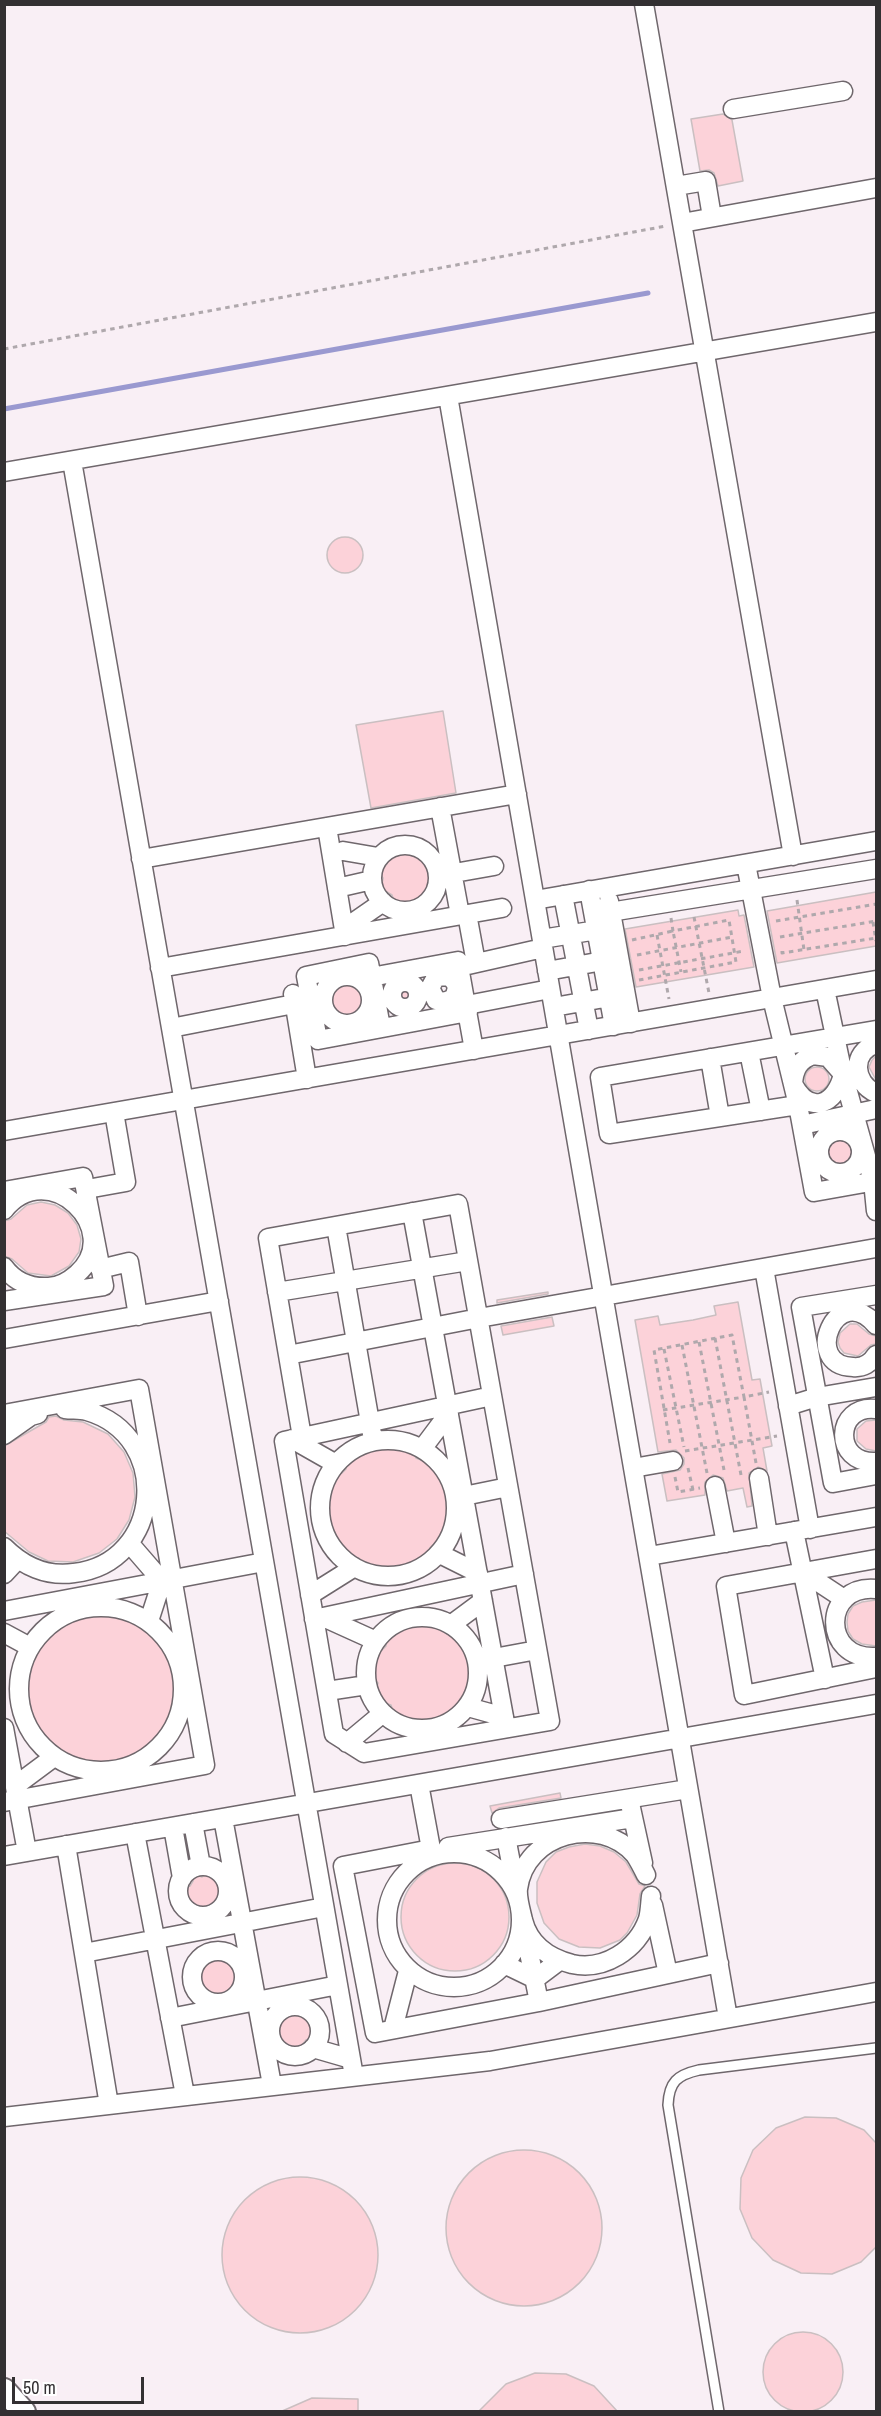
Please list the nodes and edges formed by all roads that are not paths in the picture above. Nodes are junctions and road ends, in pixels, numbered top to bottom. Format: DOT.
graph roads {
  1 [pos="644,4"];
  2 [pos="843,91"];
  3 [pos="733,109"];
  4 [pos="676,186"];
  5 [pos="876,189"];
  6 [pos="712,217"];
  7 [pos="682,223"];
  8 [pos="876,322"];
  9 [pos="705,352"];
  10 [pos="447,396"];
  11 [pos="72,461"];
  12 [pos="4,472"];
  13 [pos="516,794"];
  14 [pos="440,807"];
  15 [pos="327,826"];
  16 [pos="446,837"];
  17 [pos="876,842"];
  18 [pos="342,851"];
  19 [pos="428,854"];
  20 [pos="792,856"];
  21 [pos="378,857"];
  22 [pos="141,859"];
  23 [pos="746,864"];
  24 [pos="494,866"];
  25 [pos="876,869"];
  26 [pos="445,874"];
  27 [pos="372,880"];
  28 [pos="337,888"];
  29 [pos="598,889"];
  30 [pos="751,889"];
  31 [pos="563,895"];
  32 [pos="432,897"];
  33 [pos="535,900"];
  34 [pos="382,902"];
  35 [pos="502,908"];
  36 [pos="460,915"];
  37 [pos="411,917"];
  38 [pos="607,923"];
  39 [pos="345,932"];
  40 [pos="571,934"];
  41 [pos="542,944"];
  42 [pos="618,958"];
  43 [pos="577,966"];
  44 [pos="160,968"];
  45 [pos="876,980"];
  46 [pos="413,989"];
  47 [pos="550,989"];
  48 [pos="825,989"];
  49 [pos="617,996"];
  50 [pos="309,997"];
  51 [pos="772,998"];
  52 [pos="584,1002"];
  53 [pos="360,1024"];
  54 [pos="622,1024"];
  55 [pos="171,1028"];
  56 [pos="589,1030"];
  57 [pos="876,1030"];
  58 [pos="558,1035"];
  59 [pos="814,1048"];
  60 [pos="870,1048"];
  61 [pos="474,1050"];
  62 [pos="748,1052"];
  63 [pos="710,1058"];
  64 [pos="851,1073"];
  65 [pos="307,1078"];
  66 [pos="872,1091"];
  67 [pos="184,1100"];
  68 [pos="876,1109"];
  69 [pos="761,1111"];
  70 [pos="810,1111"];
  71 [pos="114,1112"];
  72 [pos="720,1117"];
  73 [pos="4,1131"];
  74 [pos="876,1131"];
  75 [pos="846,1140"];
  76 [pos="875,1177"];
  77 [pos="86,1186"];
  78 [pos="40,1187"];
  79 [pos="814,1189"];
  80 [pos="65,1196"];
  81 [pos="6,1203"];
  82 [pos="876,1211"];
  83 [pos="412,1212"];
  84 [pos="336,1226"];
  85 [pos="92,1227"];
  86 [pos="876,1248"];
  87 [pos="468,1261"];
  88 [pos="423,1268"];
  89 [pos="764,1268"];
  90 [pos="96,1269"];
  91 [pos="6,1275"];
  92 [pos="345,1281"];
  93 [pos="54,1290"];
  94 [pos="277,1292"];
  95 [pos="876,1295"];
  96 [pos="604,1296"];
  97 [pos="4,1301"];
  98 [pos="219,1301"];
  99 [pos="849,1306"];
  100 [pos="801,1311"];
  101 [pos="138,1316"];
  102 [pos="874,1316"];
  103 [pos="479,1318"];
  104 [pos="830,1326"];
  105 [pos="433,1328"];
  106 [pos="4,1339"];
  107 [pos="355,1342"];
  108 [pos="827,1345"];
  109 [pos="808,1349"];
  110 [pos="288,1355"];
  111 [pos="871,1361"];
  112 [pos="839,1363"];
  113 [pos="870,1388"];
  114 [pos="492,1396"];
  115 [pos="817,1397"];
  116 [pos="787,1398"];
  117 [pos="142,1407"];
  118 [pos="448,1409"];
  119 [pos="872,1409"];
  120 [pos="4,1414"];
  121 [pos="848,1421"];
  122 [pos="369,1423"];
  123 [pos="113,1424"];
  124 [pos="4,1435"];
  125 [pos="297,1438"];
  126 [pos="375,1441"];
  127 [pos="845,1441"];
  128 [pos="826,1443"];
  129 [pos="422,1449"];
  130 [pos="677,1456"];
  131 [pos="855,1457"];
  132 [pos="876,1462"];
  133 [pos="336,1464"];
  134 [pos="633,1468"];
  135 [pos="876,1474"];
  136 [pos="150,1476"];
  137 [pos="759,1478"];
  138 [pos="832,1478"];
  139 [pos="712,1486"];
  140 [pos="508,1487"];
  141 [pos="464,1496"];
  142 [pos="320,1512"];
  143 [pos="297,1517"];
  144 [pos="876,1517"];
  145 [pos="802,1530"];
  146 [pos="768,1536"];
  147 [pos="726,1543"];
  148 [pos="130,1544"];
  149 [pos="11,1553"];
  150 [pos="440,1554"];
  151 [pos="649,1556"];
  152 [pos="869,1561"];
  153 [pos="264,1562"];
  154 [pos="353,1568"];
  155 [pos="87,1572"];
  156 [pos="804,1572"];
  157 [pos="4,1574"];
  158 [pos="524,1574"];
  159 [pos="399,1576"];
  160 [pos="167,1580"];
  161 [pos="480,1586"];
  162 [pos="872,1588"];
  163 [pos="310,1595"];
  164 [pos="406,1599"];
  165 [pos="844,1599"];
  166 [pos="93,1600"];
  167 [pos="4,1611"];
  168 [pos="319,1618"];
  169 [pos="408,1618"];
  170 [pos="148,1621"];
  171 [pos="452,1624"];
  172 [pos="835,1627"];
  173 [pos="815,1630"];
  174 [pos="4,1634"];
  175 [pos="376,1641"];
  176 [pos="30,1647"];
  177 [pos="537,1650"];
  178 [pos="854,1654"];
  179 [pos="876,1657"];
  180 [pos="485,1660"];
  181 [pos="876,1668"];
  182 [pos="185,1674"];
  183 [pos="825,1679"];
  184 [pos="367,1685"];
  185 [pos="327,1691"];
  186 [pos="876,1704"];
  187 [pos="12,1705"];
  188 [pos="468,1707"];
  189 [pos="383,1713"];
  190 [pos="505,1722"];
  191 [pos="4,1728"];
  192 [pos="436,1734"];
  193 [pos="680,1738"];
  194 [pos="165,1741"];
  195 [pos="348,1743"];
  196 [pos="54,1757"];
  197 [pos="183,1769"];
  198 [pos="124,1774"];
  199 [pos="419,1784"];
  200 [pos="11,1785"];
  201 [pos="688,1789"];
  202 [pos="628,1798"];
  203 [pos="306,1803"];
  204 [pos="224,1818"];
  205 [pos="630,1818"];
  206 [pos="501,1819"];
  207 [pos="193,1823"];
  208 [pos="172,1827"];
  209 [pos="135,1833"];
  210 [pos="508,1840"];
  211 [pos="619,1841"];
  212 [pos="66,1845"];
  213 [pos="431,1849"];
  214 [pos="538,1851"];
  215 [pos="27,1852"];
  216 [pos="4,1856"];
  217 [pos="357,1863"];
  218 [pos="488,1863"];
  219 [pos="201,1866"];
  220 [pos="646,1875"];
  221 [pos="404,1876"];
  222 [pos="232,1884"];
  223 [pos="180,1892"];
  224 [pos="651,1896"];
  225 [pos="148,1900"];
  226 [pos="324,1907"];
  227 [pos="521,1911"];
  228 [pos="214,1918"];
  229 [pos="244,1925"];
  230 [pos="387,1930"];
  231 [pos="185,1934"];
  232 [pos="357,1936"];
  233 [pos="638,1938"];
  234 [pos="156,1940"];
  235 [pos="84,1953"];
  236 [pos="223,1953"];
  237 [pos="559,1961"];
  238 [pos="602,1963"];
  239 [pos="719,1963"];
  240 [pos="504,1964"];
  241 [pos="667,1965"];
  242 [pos="408,1971"];
  243 [pos="535,1979"];
  244 [pos="194,1982"];
  245 [pos="474,1985"];
  246 [pos="164,1986"];
  247 [pos="335,1986"];
  248 [pos="609,1987"];
  249 [pos="876,1992"];
  250 [pos="244,1993"];
  251 [pos="291,2000"];
  252 [pos="539,2002"];
  253 [pos="200,2012"];
  254 [pos="479,2013"];
  255 [pos="170,2018"];
  256 [pos="728,2018"];
  257 [pos="315,2020"];
  258 [pos="345,2024"];
  259 [pos="269,2028"];
  260 [pos="393,2029"];
  261 [pos="876,2048"];
  262 [pos="298,2052"];
  263 [pos="352,2067"];
  264 [pos="271,2080"];
  265 [pos="302,2082"];
  266 [pos="185,2096"];
  267 [pos="109,2105"];
  268 [pos="4,2117"];
  269 [pos="4,2390"];
  270 [pos="24,2412"];
  271 [pos="719,2412"];
  1 -- 4 [label="street"];
  2 -- 3 [label="street"];
  4 -- 6 [label="street"];
  4 -- 7 [label="street"];
  5 -- 6 [label="street"];
  6 -- 7 [label="street"];
  7 -- 9 [label="street"];
  8 -- 9 [label="street"];
  9 -- 10 [label="street"];
  9 -- 20 [label="street"];
  10 -- 11 [label="street"];
  10 -- 13 [label="street"];
  11 -- 12 [label="street"];
  11 -- 22 [label="street"];
  13 -- 14 [label="street"];
  13 -- 33 [label="street"];
  14 -- 15 [label="street"];
  14 -- 16 [label="street"];
  15 -- 22 [label="street"];
  15 -- 28 [label="street"];
  16 -- 19 [label="street"];
  16 -- 26 [label="street"];
  17 -- 20 [label="street"];
  18 -- 21 [label="street"];
  19 -- 21 [label="street"];
  19 -- 26 [label="street"];
  20 -- 23 [label="street"];
  21 -- 27 [label="street"];
  22 -- 44 [label="street"];
  23 -- 29 [label="street"];
  23 -- 30 [label="street"];
  24 -- 26 [label="street"];
  25 -- 30 [label="street"];
  26 -- 32 [label="street"];
  26 -- 36 [label="street"];
  27 -- 28 [label="street"];
  27 -- 34 [label="street"];
  28 -- 39 [label="street"];
  29 -- 31 [label="street"];
  29 -- 38 [label="street"];
  30 -- 38 [label="street"];
  30 -- 51 [label="street"];
  31 -- 33 [label="street"];
  31 -- 40 [label="street"];
  32 -- 36 [label="street"];
  32 -- 37 [label="street"];
  33 -- 41 [label="street"];
  34 -- 37 [label="street"];
  34 -- 39 [label="street"];
  35 -- 36 [label="street"];
  36 -- 37 [label="street"];
  36 -- 46 [label="street"];
  37 -- 39 [label="street"];
  38 -- 40 [label="street"];
  38 -- 42 [label="street"];
  39 -- 44 [label="street"];
  40 -- 41 [label="street"];
  40 -- 43 [label="street"];
  41 -- 46 [label="street"];
  41 -- 47 [label="street"];
  42 -- 43 [label="street"];
  42 -- 49 [label="street"];
  43 -- 47 [label="street"];
  43 -- 52 [label="street"];
  44 -- 55 [label="street"];
  45 -- 48 [label="street"];
  46 -- 47 [label="street"];
  46 -- 50 [label="street"];
  46 -- 50 [label="street"];
  46 -- 53 [label="street"];
  46 -- 53 [label="street"];
  46 -- 61 [label="street"];
  47 -- 52 [label="street"];
  47 -- 58 [label="street"];
  48 -- 51 [label="street"];
  48 -- 59 [label="street"];
  49 -- 52 [label="street"];
  49 -- 54 [label="street"];
  50 -- 53 [label="street"];
  50 -- 53 [label="street"];
  50 -- 55 [label="street"];
  50 -- 65 [label="street"];
  51 -- 54 [label="street"];
  51 -- 59 [label="street"];
  52 -- 56 [label="street"];
  54 -- 56 [label="street"];
  55 -- 67 [label="street"];
  56 -- 58 [label="street"];
  57 -- 59 [label="street"];
  58 -- 61 [label="street"];
  58 -- 96 [label="street"];
  59 -- 60 [label="street"];
  59 -- 62 [label="street"];
  59 -- 64 [label="street"];
  59 -- 70 [label="street"];
  60 -- 64 [label="street"];
  61 -- 65 [label="street"];
  62 -- 63 [label="street"];
  62 -- 69 [label="street"];
  63 -- 72 [label="street"];
  63 -- 72 [label="street"];
  64 -- 66 [label="street"];
  64 -- 70 [label="street"];
  64 -- 75 [label="street"];
  65 -- 67 [label="street"];
  66 -- 75 [label="street"];
  67 -- 71 [label="street"];
  67 -- 98 [label="street"];
  68 -- 75 [label="street"];
  69 -- 70 [label="street"];
  69 -- 72 [label="street"];
  70 -- 75 [label="street"];
  70 -- 75 [label="street"];
  70 -- 75 [label="street"];
  70 -- 75 [label="street"];
  71 -- 73 [label="street"];
  71 -- 77 [label="street"];
  74 -- 75 [label="street"];
  75 -- 76 [label="street"];
  75 -- 76 [label="street"];
  75 -- 79 [label="street"];
  75 -- 79 [label="street"];
  75 -- 79 [label="street"];
  76 -- 82 [label="street"];
  77 -- 78 [label="street"];
  77 -- 80 [label="street"];
  77 -- 85 [label="street"];
  78 -- 80 [label="street"];
  78 -- 81 [label="street"];
  80 -- 85 [label="street"];
  83 -- 84 [label="street"];
  83 -- 87 [label="street"];
  83 -- 88 [label="street"];
  84 -- 92 [label="street"];
  84 -- 94 [label="street"];
  85 -- 90 [label="street"];
  86 -- 89 [label="street"];
  87 -- 88 [label="street"];
  87 -- 103 [label="street"];
  88 -- 92 [label="street"];
  88 -- 105 [label="street"];
  89 -- 96 [label="street"];
  89 -- 116 [label="street"];
  90 -- 93 [label="street"];
  90 -- 93 [label="street"];
  90 -- 101 [label="street"];
  91 -- 93 [label="street"];
  92 -- 94 [label="street"];
  92 -- 107 [label="street"];
  93 -- 97 [label="street"];
  94 -- 110 [label="street"];
  95 -- 99 [label="street"];
  96 -- 103 [label="street"];
  96 -- 134 [label="street"];
  98 -- 101 [label="street"];
  98 -- 153 [label="street"];
  99 -- 100 [label="street"];
  99 -- 102 [label="street"];
  99 -- 104 [label="street"];
  100 -- 104 [label="street"];
  100 -- 109 [label="street"];
  101 -- 106 [label="street"];
  103 -- 105 [label="street"];
  103 -- 114 [label="street"];
  104 -- 108 [label="street"];
  105 -- 107 [label="street"];
  105 -- 118 [label="street"];
  107 -- 110 [label="street"];
  107 -- 122 [label="street"];
  108 -- 109 [label="street"];
  108 -- 112 [label="street"];
  109 -- 115 [label="street"];
  110 -- 125 [label="street"];
  111 -- 112 [label="street"];
  111 -- 113 [label="street"];
  112 -- 115 [label="street"];
  113 -- 115 [label="street"];
  113 -- 119 [label="street"];
  114 -- 118 [label="street"];
  114 -- 140 [label="street"];
  115 -- 116 [label="street"];
  115 -- 121 [label="street"];
  115 -- 128 [label="street"];
  116 -- 145 [label="street"];
  117 -- 120 [label="street"];
  117 -- 123 [label="street"];
  117 -- 136 [label="street"];
  118 -- 122 [label="street"];
  118 -- 129 [label="street"];
  118 -- 141 [label="street"];
  119 -- 121 [label="street"];
  121 -- 127 [label="street"];
  122 -- 125 [label="street"];
  122 -- 126 [label="street"];
  123 -- 124 [label="street"];
  123 -- 136 [label="street"];
  125 -- 133 [label="street"];
  125 -- 143 [label="street"];
  126 -- 129 [label="street"];
  126 -- 133 [label="street"];
  127 -- 128 [label="street"];
  127 -- 131 [label="street"];
  128 -- 138 [label="street"];
  129 -- 150 [label="street"];
  130 -- 134 [label="street"];
  131 -- 132 [label="street"];
  131 -- 138 [label="street"];
  133 -- 142 [label="street"];
  134 -- 151 [label="street"];
  135 -- 138 [label="street"];
  136 -- 148 [label="street"];
  136 -- 160 [label="street"];
  137 -- 146 [label="street"];
  139 -- 147 [label="street"];
  140 -- 141 [label="street"];
  140 -- 158 [label="street"];
  141 -- 161 [label="street"];
  142 -- 143 [label="street"];
  142 -- 154 [label="street"];
  143 -- 163 [label="street"];
  144 -- 145 [label="street"];
  145 -- 146 [label="street"];
  145 -- 156 [label="street"];
  146 -- 147 [label="street"];
  147 -- 151 [label="street"];
  148 -- 155 [label="street"];
  148 -- 160 [label="street"];
  149 -- 155 [label="street"];
  149 -- 157 [label="street"];
  150 -- 159 [label="street"];
  150 -- 161 [label="street"];
  151 -- 193 [label="street"];
  152 -- 156 [label="street"];
  152 -- 162 [label="street"];
  153 -- 160 [label="street"];
  153 -- 203 [label="street"];
  154 -- 159 [label="street"];
  154 -- 163 [label="street"];
  155 -- 166 [label="street"];
  156 -- 165 [label="street"];
  156 -- 173 [label="street"];
  156 -- 183 [label="street"];
  158 -- 161 [label="street"];
  158 -- 177 [label="street"];
  159 -- 164 [label="street"];
  160 -- 166 [label="street"];
  160 -- 170 [label="street"];
  160 -- 182 [label="street"];
  161 -- 164 [label="street"];
  161 -- 171 [label="street"];
  161 -- 180 [label="street"];
  162 -- 165 [label="street"];
  163 -- 168 [label="street"];
  164 -- 168 [label="street"];
  164 -- 169 [label="street"];
  165 -- 172 [label="street"];
  166 -- 167 [label="street"];
  166 -- 170 [label="street"];
  166 -- 176 [label="street"];
  168 -- 175 [label="street"];
  168 -- 185 [label="street"];
  169 -- 171 [label="street"];
  169 -- 175 [label="street"];
  170 -- 182 [label="street"];
  171 -- 180 [label="street"];
  172 -- 173 [label="street"];
  172 -- 178 [label="street"];
  173 -- 183 [label="street"];
  174 -- 176 [label="street"];
  175 -- 184 [label="street"];
  176 -- 187 [label="street"];
  177 -- 180 [label="street"];
  177 -- 190 [label="street"];
  178 -- 179 [label="street"];
  178 -- 183 [label="street"];
  180 -- 188 [label="street"];
  180 -- 190 [label="street"];
  181 -- 183 [label="street"];
  182 -- 194 [label="street"];
  182 -- 197 [label="street"];
  184 -- 185 [label="street"];
  184 -- 189 [label="street"];
  185 -- 195 [label="street"];
  186 -- 193 [label="street"];
  187 -- 196 [label="street"];
  188 -- 190 [label="street"];
  188 -- 192 [label="street"];
  189 -- 192 [label="street"];
  189 -- 195 [label="street"];
  190 -- 192 [label="street"];
  191 -- 200 [label="street"];
  192 -- 195 [label="street"];
  193 -- 199 [label="street"];
  193 -- 201 [label="street"];
  194 -- 197 [label="street"];
  194 -- 198 [label="street"];
  196 -- 198 [label="street"];
  196 -- 200 [label="street"];
  197 -- 198 [label="street"];
  198 -- 200 [label="street"];
  199 -- 203 [label="street"];
  199 -- 213 [label="street"];
  200 -- 215 [label="street"];
  201 -- 202 [label="street"];
  201 -- 239 [label="street"];
  202 -- 205 [label="street"];
  202 -- 206 [label="street"];
  203 -- 204 [label="street"];
  203 -- 226 [label="street"];
  204 -- 207 [label="street"];
  204 -- 222 [label="street"];
  205 -- 210 [label="street"];
  205 -- 211 [label="street"];
  205 -- 220 [label="street"];
  207 -- 208 [label="street"];
  207 -- 219 [label="street"];
  208 -- 209 [label="street"];
  208 -- 223 [label="street"];
  209 -- 212 [label="street"];
  209 -- 225 [label="street"];
  210 -- 213 [label="street"];
  210 -- 214 [label="street"];
  210 -- 218 [label="street"];
  210 -- 227 [label="street"];
  211 -- 214 [label="street"];
  211 -- 220 [label="street"];
  212 -- 215 [label="street"];
  212 -- 235 [label="street"];
  213 -- 217 [label="street"];
  214 -- 227 [label="street"];
  215 -- 216 [label="street"];
  217 -- 221 [label="street"];
  217 -- 232 [label="street"];
  218 -- 221 [label="street"];
  218 -- 227 [label="street"];
  219 -- 222 [label="street"];
  219 -- 223 [label="street"];
  220 -- 224 [label="street"];
  221 -- 230 [label="street"];
  222 -- 228 [label="street"];
  222 -- 229 [label="street"];
  223 -- 225 [label="street"];
  223 -- 228 [label="street"];
  223 -- 231 [label="street"];
  224 -- 233 [label="street"];
  224 -- 241 [label="street"];
  225 -- 234 [label="street"];
  226 -- 229 [label="street"];
  226 -- 247 [label="street"];
  227 -- 237 [label="street"];
  227 -- 240 [label="street"];
  227 -- 243 [label="street"];
  228 -- 229 [label="street"];
  228 -- 231 [label="street"];
  228 -- 236 [label="street"];
  229 -- 236 [label="street"];
  229 -- 250 [label="street"];
  230 -- 232 [label="street"];
  230 -- 242 [label="street"];
  231 -- 234 [label="street"];
  231 -- 244 [label="street"];
  232 -- 260 [label="street"];
  233 -- 238 [label="street"];
  233 -- 241 [label="street"];
  234 -- 235 [label="street"];
  234 -- 246 [label="street"];
  235 -- 267 [label="street"];
  236 -- 244 [label="street"];
  236 -- 250 [label="street"];
  237 -- 238 [label="street"];
  237 -- 243 [label="street"];
  238 -- 248 [label="street"];
  239 -- 241 [label="street"];
  239 -- 256 [label="street"];
  240 -- 243 [label="street"];
  240 -- 245 [label="street"];
  241 -- 248 [label="street"];
  242 -- 245 [label="street"];
  242 -- 260 [label="street"];
  243 -- 252 [label="street"];
  244 -- 246 [label="street"];
  244 -- 250 [label="street"];
  244 -- 253 [label="street"];
  245 -- 254 [label="street"];
  246 -- 255 [label="street"];
  247 -- 251 [label="street"];
  247 -- 257 [label="street"];
  247 -- 258 [label="street"];
  248 -- 252 [label="street"];
  249 -- 256 [label="street"];
  250 -- 251 [label="street"];
  250 -- 253 [label="street"];
  250 -- 259 [label="street"];
  251 -- 257 [label="street"];
  251 -- 259 [label="street"];
  252 -- 254 [label="street"];
  253 -- 255 [label="street"];
  254 -- 260 [label="street"];
  255 -- 266 [label="street"];
  256 -- 263 [label="street"];
  257 -- 258 [label="street"];
  257 -- 262 [label="street"];
  258 -- 263 [label="street"];
  259 -- 262 [label="street"];
  259 -- 264 [label="street"];
  261 -- 271 [label="lane"];
  262 -- 263 [label="street"];
  262 -- 264 [label="street"];
  262 -- 265 [label="street"];
  263 -- 265 [label="street"];
  264 -- 265 [label="street"];
  264 -- 266 [label="street"];
  266 -- 267 [label="street"];
  267 -- 268 [label="street"];
  269 -- 270 [label="street"];
}
